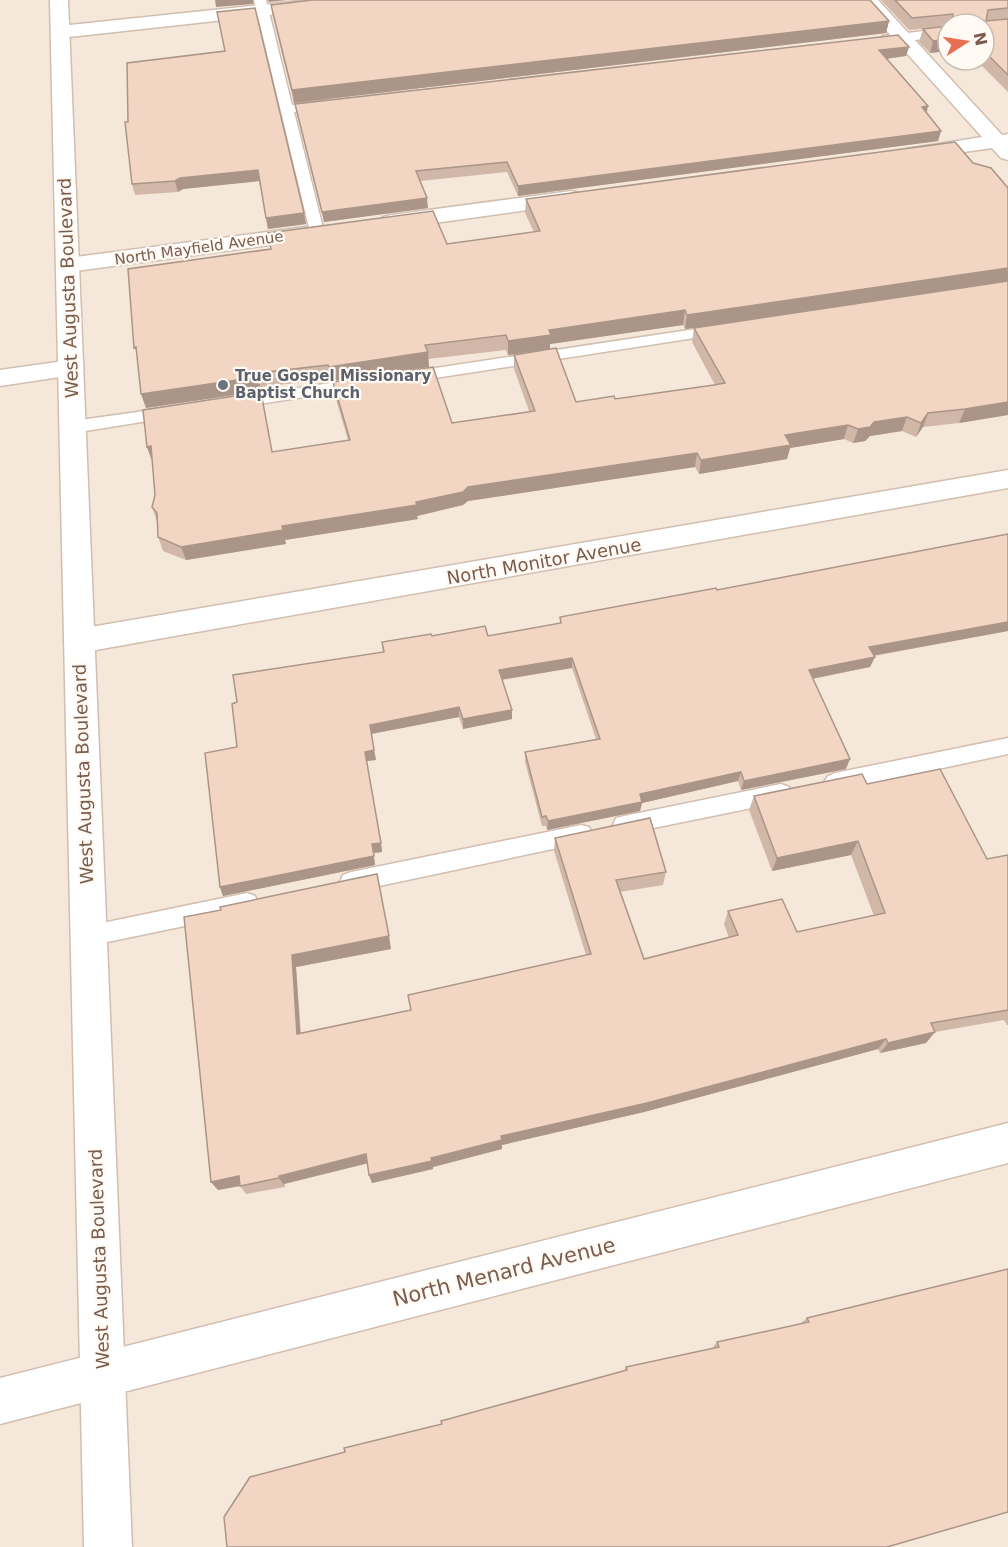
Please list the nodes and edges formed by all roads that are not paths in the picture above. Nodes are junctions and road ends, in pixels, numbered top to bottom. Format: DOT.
graph roads {
  1 [pos="59,0"];
  2 [pos="360,0"];
  3 [pos="868,0"];
  4 [pos="261,5"];
  5 [pos="60,32"];
  6 [pos="936,33"];
  7 [pos="902,37"];
  8 [pos="871,41"];
  9 [pos="335,103"];
  10 [pos="288,109"];
  11 [pos="1004,146"];
  12 [pos="893,156"];
  13 [pos="588,196"];
  14 [pos="376,224"];
  15 [pos="341,229"];
  16 [pos="317,232"];
  17 [pos="68,265"];
  18 [pos="737,328"];
  19 [pos="70,368"];
  20 [pos="0,378"];
  21 [pos="219,405"];
  22 [pos="184,410"];
  23 [pos="73,426"];
  24 [pos="1008,479"];
  25 [pos="79,641"];
  26 [pos="1008,746"];
  27 [pos="331,886"];
  28 [pos="273,898"];
  29 [pos="88,936"];
  30 [pos="1008,1143"];
  31 [pos="102,1375"];
  32 [pos="0,1401"];
  33 [pos="108,1547"];
  1 -- 5 [label="street, West Augusta Boulevard"];
  2 -- 4 [label="street"];
  3 -- 7 [label="street"];
  4 -- 5 [label="street"];
  4 -- 10 [label="lane"];
  5 -- 17 [label="street, West Augusta Boulevard"];
  6 -- 7 [label="lane"];
  7 -- 8 [label="lane"];
  7 -- 11 [label="street"];
  9 -- 10 [label="lane"];
  10 -- 16 [label="lane"];
  11 -- 12 [label="street"];
  13 -- 14 [label="street"];
  15 -- 16 [label="street, North Mayfield Avenue"];
  16 -- 17 [label="street, North Mayfield Avenue"];
  17 -- 19 [label="street, West Augusta Boulevard"];
  18 -- 21 [label="lane"];
  19 -- 20 [label="street"];
  19 -- 23 [label="street, West Augusta Boulevard"];
  22 -- 23 [label="lane"];
  23 -- 25 [label="street, West Augusta Boulevard"];
  24 -- 25 [label="street, North Monitor Avenue"];
  25 -- 29 [label="street, West Augusta Boulevard"];
  26 -- 27 [label="lane"];
  28 -- 29 [label="lane"];
  29 -- 31 [label="street, West Augusta Boulevard"];
  30 -- 31 [label="street, North Menard Avenue"];
  31 -- 32 [label="street, North Menard Avenue"];
  31 -- 33 [label="street, West Augusta Boulevard"];
}
